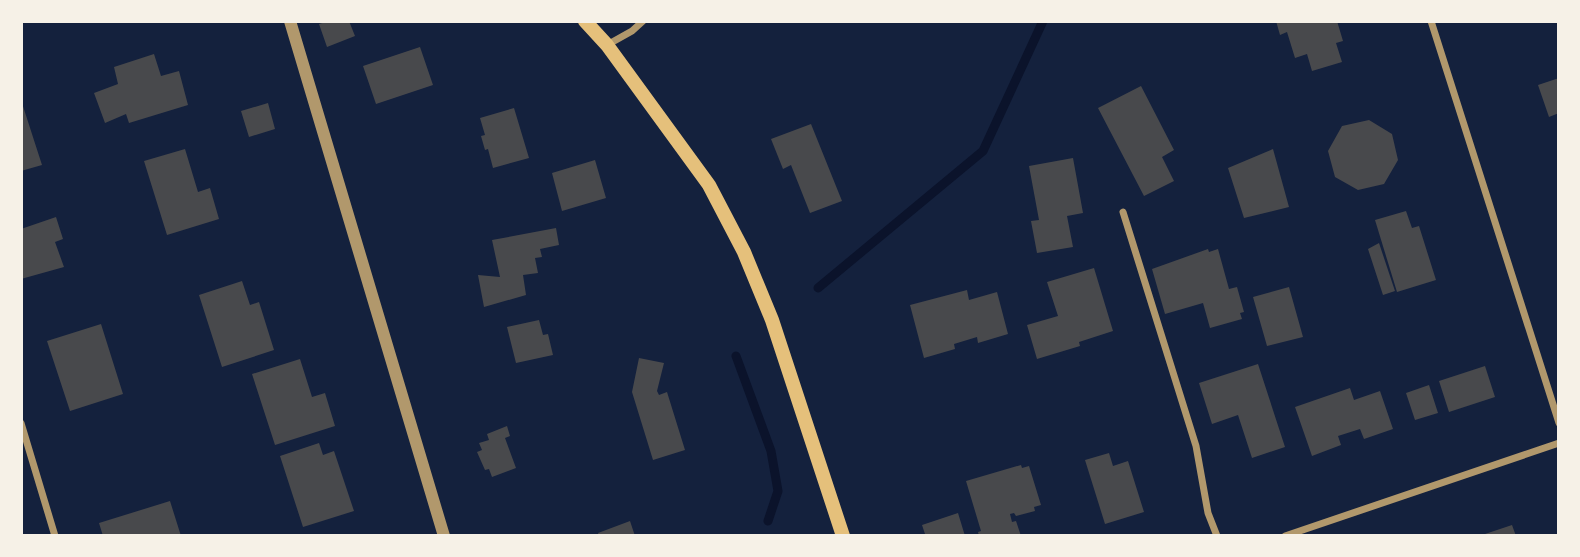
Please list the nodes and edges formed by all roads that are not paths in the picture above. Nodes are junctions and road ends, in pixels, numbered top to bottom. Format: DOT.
graph roads {
  1 [pos="290,21"];
  2 [pos="586,21"];
  3 [pos="643,21"];
  4 [pos="1431,21"];
  5 [pos="607,45"];
  6 [pos="1123,212"];
  7 [pos="21,423"];
  8 [pos="1559,423"];
  9 [pos="1559,443"];
  10 [pos="55,536"];
  11 [pos="443,536"];
  12 [pos="843,536"];
  13 [pos="1217,536"];
  14 [pos="1285,536"];
  1 -- 11 [label="street"];
  2 -- 5 [label="main road"];
  3 -- 5 [label="street"];
  4 -- 8 [label="street"];
  5 -- 12 [label="main road"];
  6 -- 13 [label="street"];
  7 -- 10 [label="street"];
  9 -- 14 [label="street"];
}
